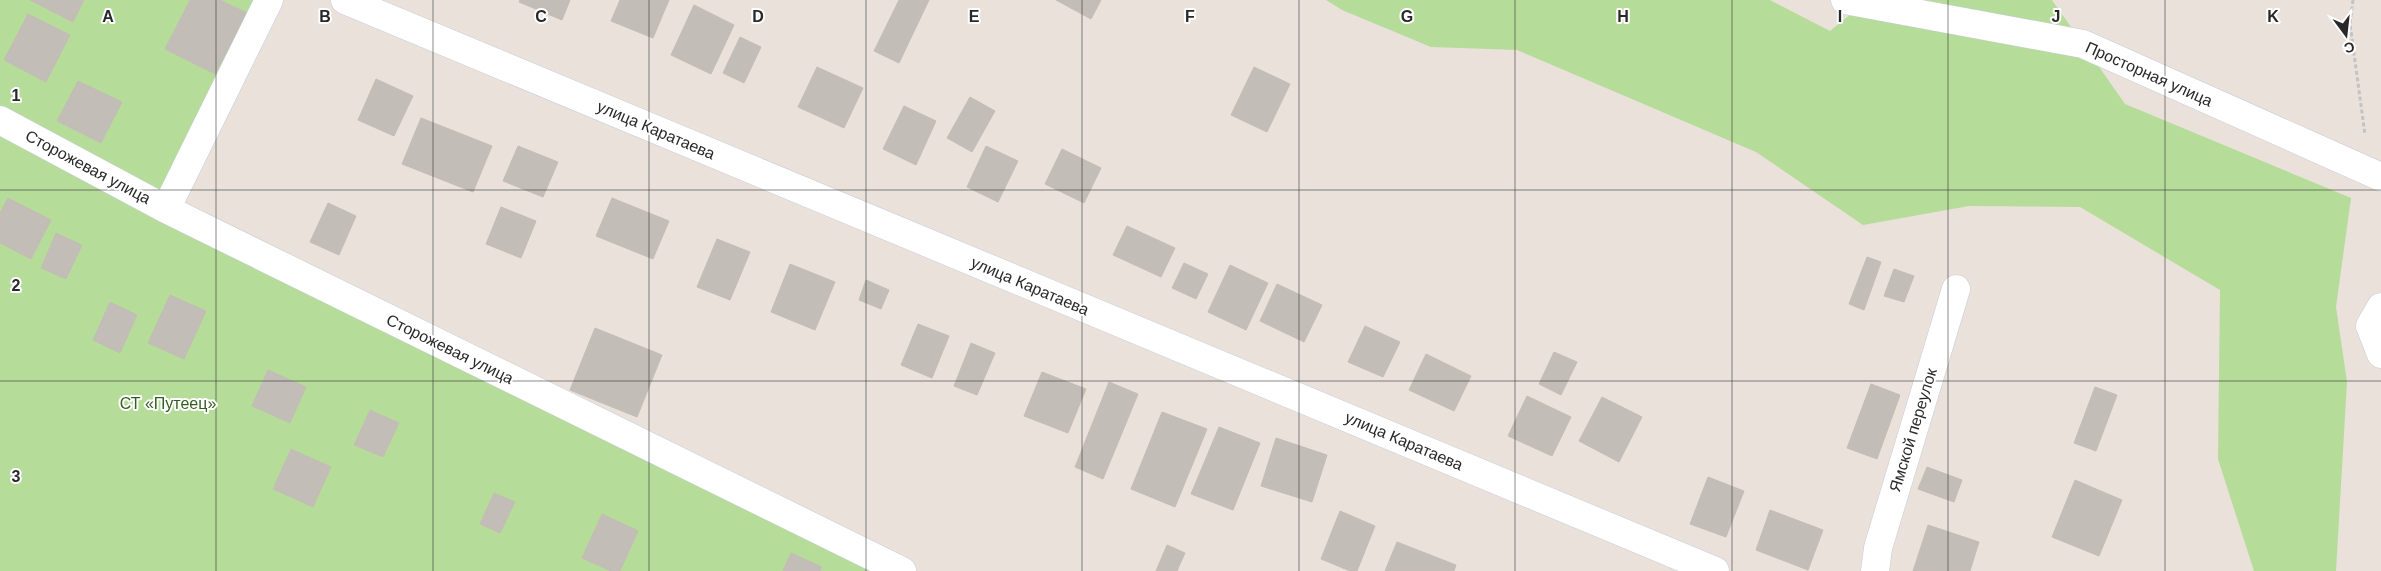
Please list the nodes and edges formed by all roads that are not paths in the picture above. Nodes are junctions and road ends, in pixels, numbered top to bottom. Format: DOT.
graph roads {
  1 [pos="269,0"];
  2 [pos="345,0"];
  3 [pos="1845,0"];
  4 [pos="0,120"];
  5 [pos="2375,175"];
  6 [pos="166,209"];
  7 [pos="1956,289"];
  8 [pos="2381,307"];
  9 [pos="2381,354"];
  10 [pos="902,571"];
  11 [pos="1715,571"];
  12 [pos="1875,571"];
  1 -- 6 [label="street"];
  2 -- 11 [label="street, улица Каратаева"];
  3 -- 5 [label="street, Просторная улица"];
  4 -- 6 [label="street, Сторожевая улица"];
  6 -- 10 [label="street, Сторожевая улица"];
  7 -- 12 [label="street, Ямской переулок"];
  8 -- 9 [label="street"];
}
